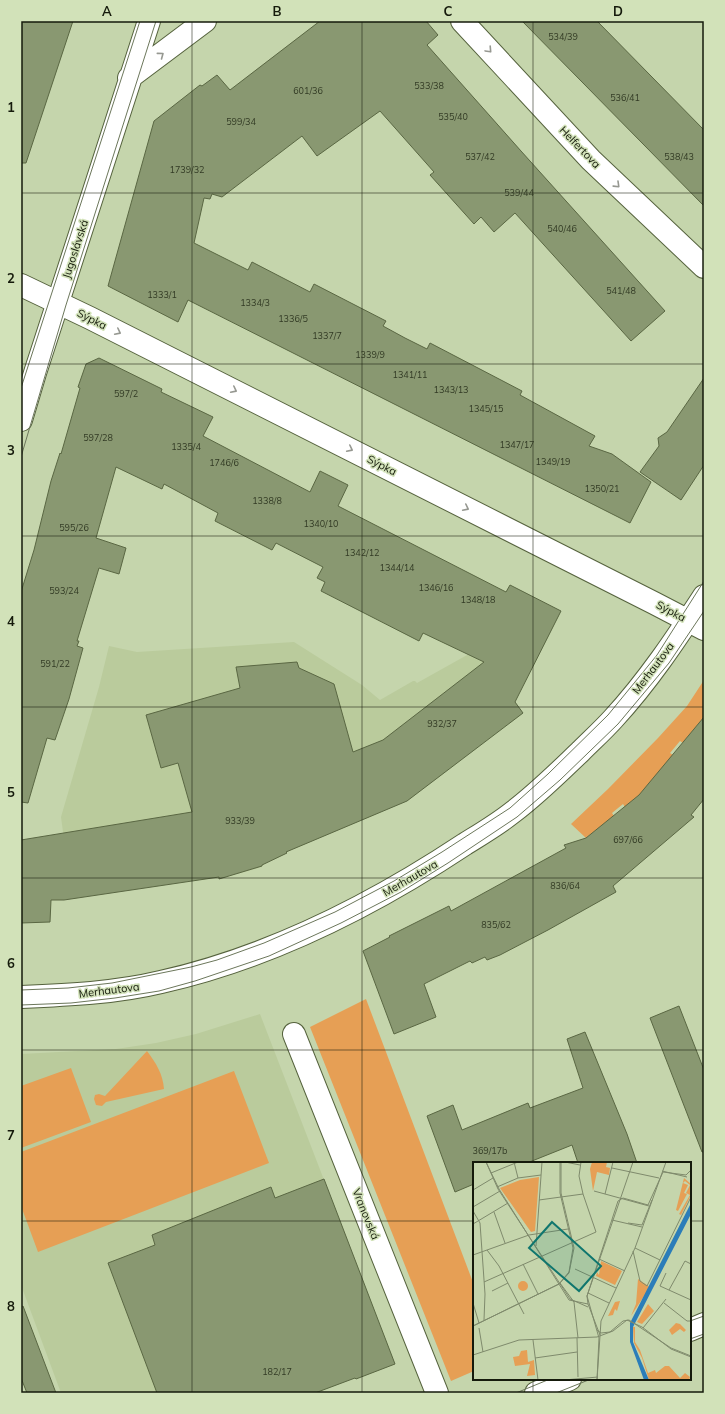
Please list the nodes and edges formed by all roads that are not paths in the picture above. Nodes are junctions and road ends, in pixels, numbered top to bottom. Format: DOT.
graph roads {
  1 [pos="149,21"];
  2 [pos="205,21"];
  3 [pos="462,21"];
  4 [pos="129,78"];
  5 [pos="704,267"];
  6 [pos="21,285"];
  7 [pos="58,302"];
  8 [pos="21,420"];
  9 [pos="704,596"];
  10 [pos="696,625"];
  11 [pos="21,997"];
  12 [pos="294,1034"];
  13 [pos="704,1324"];
  14 [pos="691,1330"];
  15 [pos="568,1380"];
  16 [pos="437,1393"];
  17 [pos="536,1393"];
  1 -- 4 [label="street, Jugoslávská"];
  4 -- 2 [label="street, one-way"];
  3 -- 5 [label="street, Helfertova, one-way"];
  4 -- 7 [label="street, Jugoslávská"];
  6 -- 7 [label="street, Sýpka"];
  7 -- 8 [label="street, Jugoslávská"];
  7 -- 10 [label="street, Sýpka, one-way"];
  9 -- 10 [label="street, Merhautova"];
  10 -- 11 [label="street, Merhautova"];
  12 -- 16 [label="street, Vranovská"];
  13 -- 14 [label="street"];
  15 -- 17 [label="street"];
}
